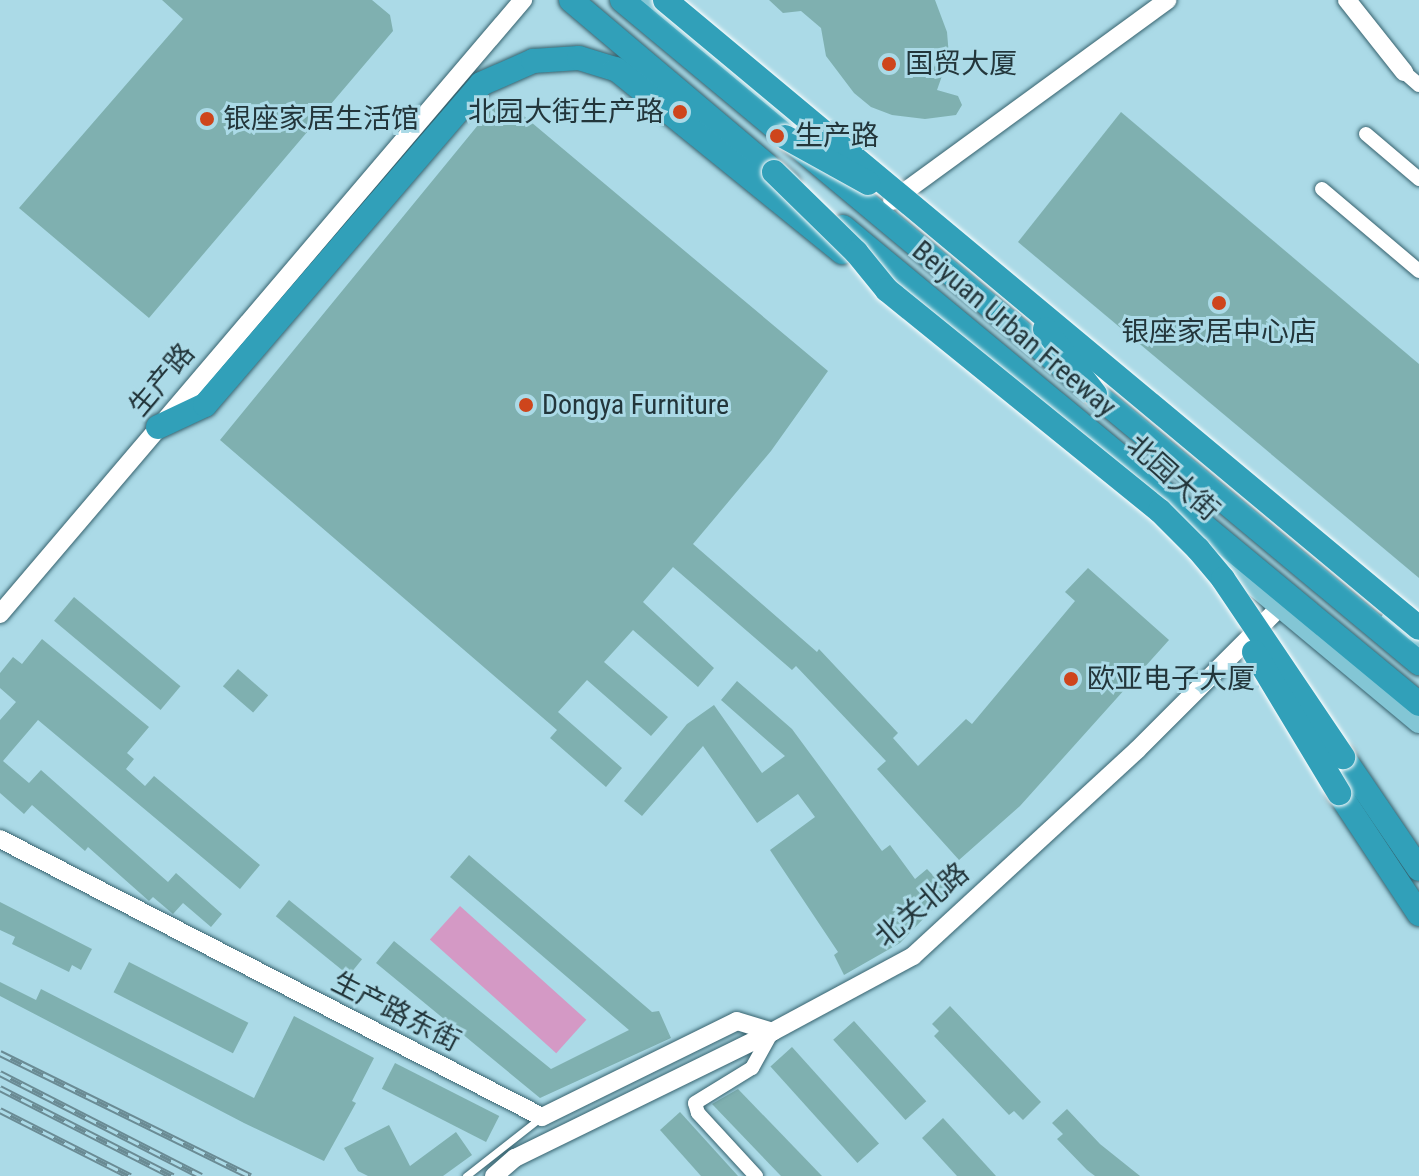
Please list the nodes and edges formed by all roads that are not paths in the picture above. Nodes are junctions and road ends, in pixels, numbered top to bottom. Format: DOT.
graph roads {
  1 [pos="523,0"];
  2 [pos="556,0"];
  3 [pos="571,0"];
  4 [pos="622,0"];
  5 [pos="649,0"];
  6 [pos="665,0"];
  7 [pos="1168,0"];
  8 [pos="1347,0"];
  9 [pos="1404,72"];
  10 [pos="1419,85"];
  11 [pos="1366,134"];
  12 [pos="785,137"];
  13 [pos="774,172"];
  14 [pos="1419,179"];
  15 [pos="1322,189"];
  16 [pos="891,201"];
  17 [pos="919,211"];
  18 [pos="1418,267"];
  19 [pos="887,290"];
  20 [pos="1017,291"];
  21 [pos="959,350"];
  22 [pos="1095,394"];
  23 [pos="1065,410"];
  24 [pos="158,427"];
  25 [pos="1160,511"];
  26 [pos="1280,607"];
  27 [pos="0,614"];
  28 [pos="1419,628"];
  29 [pos="1419,643"];
  30 [pos="1419,663"];
  31 [pos="1419,704"];
  32 [pos="1419,723"];
  33 [pos="0,839"];
  34 [pos="1419,869"];
  35 [pos="1419,914"];
  36 [pos="772,1032"];
  37 [pos="542,1117"];
  38 [pos="466,1176"];
  39 [pos="494,1176"];
  40 [pos="756,1176"];
  1 -- 24 [label="street, 生产路"];
  2 -- 26 [label="main road, 北园大街"];
  3 -- 13 [label="highway, Beiyuan Urban Freeway"];
  4 -- 12 [label="highway, Beiyuan Urban Freeway"];
  5 -- 16 [label="main road, 北园大街"];
  6 -- 17 [label="highway, bridge"];
  7 -- 16 [label="street"];
  8 -- 9 [label="street"];
  9 -- 10 [label="street"];
  11 -- 14 [label="street"];
  12 -- 17 [label="highway, bridge"];
  12 -- 22 [label="highway, Beiyuan Urban Freeway, bridge"];
  13 -- 19 [label="highway, bridge"];
  13 -- 23 [label="highway, Beiyuan Urban Freeway, bridge"];
  15 -- 18 [label="street"];
  16 -- 29 [label="main road, 北园大街"];
  17 -- 20 [label="highway, bridge"];
  19 -- 21 [label="highway, bridge"];
  19 -- 24 [label="highway, bridge"];
  20 -- 22 [label="highway, bridge"];
  20 -- 28 [label="highway, bridge"];
  21 -- 23 [label="highway, bridge"];
  21 -- 25 [label="highway, bridge"];
  22 -- 30 [label="highway, Beiyuan Urban Freeway"];
  23 -- 31 [label="highway, Beiyuan Urban Freeway"];
  24 -- 27 [label="street, 生产路"];
  25 -- 34 [label="highway, bridge"];
  25 -- 35 [label="highway, bridge"];
  26 -- 32 [label="main road, 北园大街"];
  26 -- 36 [label="street, 北关北路"];
  33 -- 37 [label="street, 生产路东街"];
  36 -- 37 [label="street"];
  36 -- 39 [label="street, 北关北路"];
  36 -- 40 [label="street"];
  37 -- 38 [label="lane"];
}
